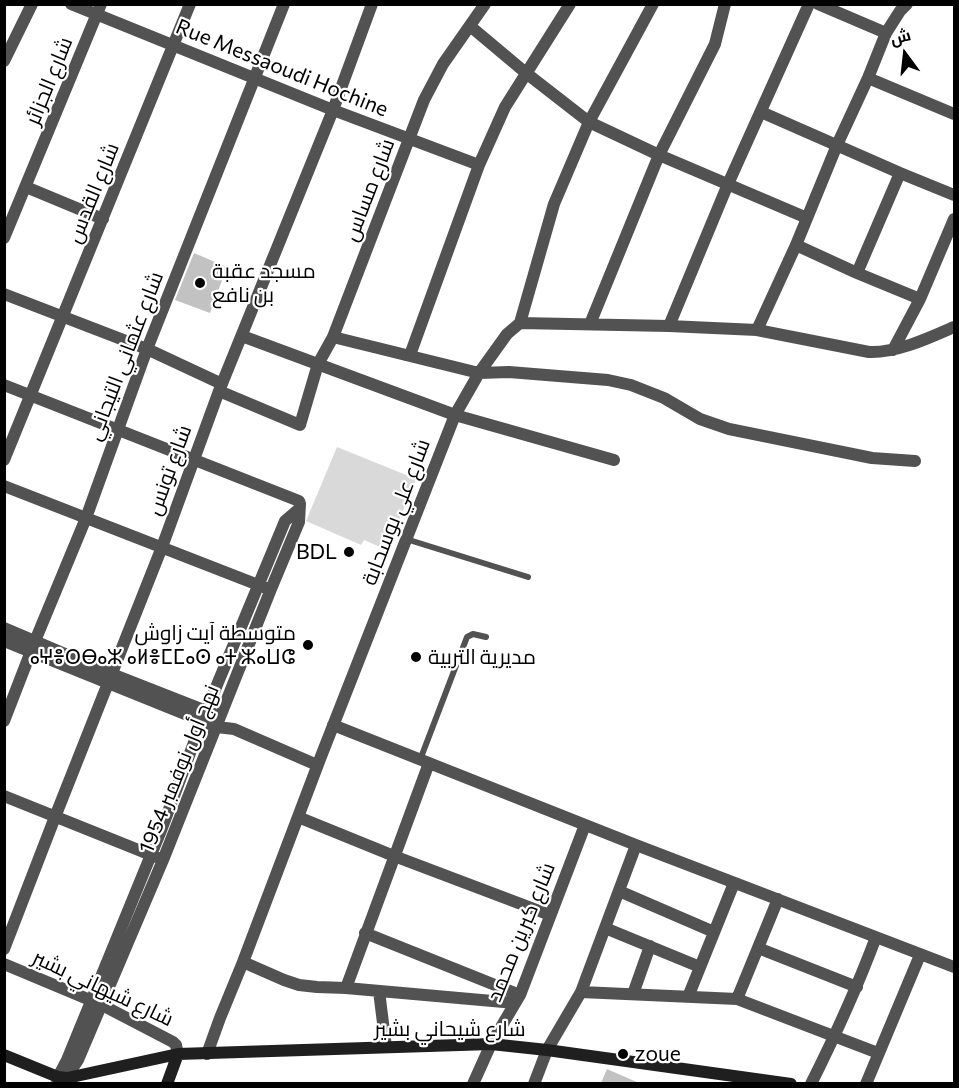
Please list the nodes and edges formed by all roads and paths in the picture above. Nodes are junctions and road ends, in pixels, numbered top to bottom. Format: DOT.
graph roads {
  1 [pos="32,4"];
  2 [pos="71,4"];
  3 [pos="190,4"];
  4 [pos="284,4"];
  5 [pos="372,4"];
  6 [pos="485,4"];
  7 [pos="570,4"];
  8 [pos="653,4"];
  9 [pos="725,4"];
  10 [pos="809,4"];
  11 [pos="818,4"];
  12 [pos="907,4"];
  13 [pos="99,10"];
  14 [pos="470,26"];
  15 [pos="886,33"];
  16 [pos="173,46"];
  17 [pos="4,61"];
  18 [pos="526,73"];
  19 [pos="255,78"];
  20 [pos="868,78"];
  21 [pos="333,110"];
  22 [pos="761,112"];
  23 [pos="954,114"];
  24 [pos="589,122"];
  25 [pos="410,139"];
  26 [pos="837,145"];
  27 [pos="659,155"];
  28 [pos="479,165"];
  29 [pos="900,173"];
  30 [pos="728,184"];
  31 [pos="26,187"];
  32 [pos="954,195"];
  33 [pos="807,218"];
  34 [pos="103,219"];
  35 [pos="954,219"];
  36 [pos="4,238"];
  37 [pos="796,244"];
  38 [pos="857,273"];
  39 [pos="4,294"];
  40 [pos="920,299"];
  41 [pos="64,316"];
  42 [pos="520,323"];
  43 [pos="590,324"];
  44 [pos="669,326"];
  45 [pos="954,327"];
  46 [pos="757,330"];
  47 [pos="242,336"];
  48 [pos="333,337"];
  49 [pos="147,349"];
  50 [pos="894,350"];
  51 [pos="410,355"];
  52 [pos="318,364"];
  53 [pos="479,373"];
  54 [pos="4,385"];
  55 [pos="221,387"];
  56 [pos="31,396"];
  57 [pos="455,415"];
  58 [pos="117,431"];
  59 [pos="194,459"];
  60 [pos="4,460"];
  61 [pos="614,460"];
  62 [pos="915,461"];
  63 [pos="4,486"];
  64 [pos="299,505"];
  65 [pos="86,518"];
  66 [pos="406,538"];
  67 [pos="162,547"];
  68 [pos="528,576"];
  69 [pos="259,585"];
  70 [pos="271,590"];
  71 [pos="4,628"];
  72 [pos="486,638"];
  73 [pos="4,641"];
  74 [pos="33,646"];
  75 [pos="111,679"];
  76 [pos="205,716"];
  77 [pos="4,721"];
  78 [pos="219,722"];
  79 [pos="333,725"];
  80 [pos="424,762"];
  81 [pos="318,765"];
  82 [pos="4,796"];
  83 [pos="55,817"];
  84 [pos="298,817"];
  85 [pos="585,825"];
  86 [pos="168,831"];
  87 [pos="636,845"];
  88 [pos="151,855"];
  89 [pos="394,856"];
  90 [pos="163,860"];
  91 [pos="734,883"];
  92 [pos="619,891"];
  93 [pos="778,899"];
  94 [pos="550,915"];
  95 [pos="605,928"];
  96 [pos="714,932"];
  97 [pos="365,933"];
  98 [pos="876,938"];
  99 [pos="650,946"];
  100 [pos="758,948"];
  101 [pos="4,949"];
  102 [pos="920,954"];
  103 [pos="243,963"];
  104 [pos="4,964"];
  105 [pos="700,967"];
  106 [pos="954,967"];
  107 [pos="857,987"];
  108 [pos="346,988"];
  109 [pos="379,991"];
  110 [pos="581,992"];
  111 [pos="633,994"];
  112 [pos="688,997"];
  113 [pos="517,999"];
  114 [pos="737,999"];
  115 [pos="96,1003"];
  116 [pos="835,1036"];
  117 [pos="491,1044"];
  118 [pos="386,1047"];
  119 [pos="547,1050"];
  120 [pos="207,1053"];
  121 [pos="878,1053"];
  122 [pos="178,1054"];
  123 [pos="4,1055"];
  124 [pos="61,1080"];
  125 [pos="167,1083"];
  126 [pos="473,1083"];
  127 [pos="534,1083"];
  128 [pos="791,1083"];
  129 [pos="811,1083"];
  130 [pos="866,1083"];
  1 -- 17 [label="street"];
  2 -- 13 [label="street, Rue Messaoudi Hochine"];
  3 -- 16 [label="street, شارع القدس"];
  4 -- 19 [label="street, شارع عثماني التيجاني"];
  5 -- 21 [label="street, شارع تونس"];
  6 -- 14 [label="street, شارع مساس"];
  7 -- 18 [label="street"];
  8 -- 24 [label="street, شارع علي بوسحابة"];
  9 -- 27 [label="street"];
  10 -- 22 [label="street"];
  11 -- 15 [label="street"];
  12 -- 15 [label="street"];
  13 -- 16 [label="street, Rue Messaoudi Hochine"];
  13 -- 31 [label="street, شارع الجزائر"];
  14 -- 18 [label="street"];
  14 -- 25 [label="street, شارع مساس"];
  15 -- 20 [label="street"];
  16 -- 19 [label="street, Rue Messaoudi Hochine"];
  16 -- 34 [label="street, شارع القدس"];
  18 -- 24 [label="street"];
  18 -- 28 [label="street"];
  19 -- 21 [label="street, Rue Messaoudi Hochine"];
  19 -- 49 [label="street, شارع عثماني التيجاني"];
  20 -- 23 [label="street"];
  20 -- 26 [label="street"];
  21 -- 25 [label="street, Rue Messaoudi Hochine"];
  21 -- 47 [label="street, شارع تونس"];
  22 -- 26 [label="street"];
  22 -- 30 [label="street"];
  24 -- 27 [label="street"];
  24 -- 42 [label="street, شارع علي بوسحابة"];
  25 -- 28 [label="street, Rue Messaoudi Hochine"];
  25 -- 48 [label="street, شارع مساس"];
  26 -- 29 [label="street"];
  26 -- 33 [label="street"];
  27 -- 30 [label="street"];
  27 -- 43 [label="street"];
  28 -- 51 [label="street"];
  29 -- 32 [label="street"];
  29 -- 38 [label="street"];
  30 -- 33 [label="street"];
  30 -- 44 [label="street"];
  31 -- 34 [label="street"];
  31 -- 36 [label="street, شارع الجزائر"];
  33 -- 37 [label="street"];
  34 -- 41 [label="street, شارع القدس"];
  35 -- 40 [label="street"];
  37 -- 38 [label="street"];
  37 -- 46 [label="street"];
  38 -- 40 [label="street"];
  39 -- 41 [label="street"];
  40 -- 50 [label="street"];
  41 -- 49 [label="street"];
  41 -- 56 [label="street, شارع القدس"];
  42 -- 43 [label="street"];
  42 -- 53 [label="street, شارع علي بوسحابة"];
  43 -- 44 [label="street"];
  44 -- 46 [label="street"];
  45 -- 50 [label="street"];
  46 -- 50 [label="street"];
  47 -- 52 [label="street"];
  47 -- 55 [label="street, شارع تونس"];
  48 -- 51 [label="street"];
  48 -- 52 [label="street, شارع مساس"];
  49 -- 55 [label="street"];
  49 -- 58 [label="street, شارع عثماني التيجاني"];
  51 -- 53 [label="street"];
  52 -- 55 [label="street, شارع مساس"];
  52 -- 57 [label="street"];
  53 -- 57 [label="street, شارع علي بوسحابة"];
  53 -- 62 [label="street"];
  54 -- 56 [label="street"];
  55 -- 59 [label="street, شارع تونس"];
  56 -- 58 [label="street"];
  56 -- 60 [label="street, شارع القدس"];
  57 -- 61 [label="street"];
  57 -- 66 [label="street, شارع علي بوسحابة"];
  58 -- 59 [label="street"];
  58 -- 65 [label="street, شارع عثماني التيجاني"];
  59 -- 64 [label="street"];
  59 -- 67 [label="street, شارع تونس"];
  63 -- 65 [label="street"];
  64 -- 69 [label="street, نهج أول نوفمبر 1954"];
  64 -- 70 [label="street, نهج أول نوفمبر 1954"];
  65 -- 67 [label="street"];
  65 -- 74 [label="street, شارع عثماني التيجاني"];
  66 -- 68 [label="lane"];
  66 -- 79 [label="street, شارع علي بوسحابة"];
  67 -- 69 [label="street"];
  67 -- 75 [label="street, شارع تونس"];
  69 -- 70 [label="street"];
  69 -- 76 [label="street, نهج أول نوفمبر 1954"];
  70 -- 78 [label="street, نهج أول نوفمبر 1954"];
  71 -- 74 [label="street"];
  72 -- 80 [label="lane"];
  73 -- 74 [label="street"];
  74 -- 75 [label="street"];
  74 -- 77 [label="street, شارع عثماني التيجاني"];
  75 -- 76 [label="street"];
  75 -- 83 [label="street, شارع تونس"];
  76 -- 78 [label="street"];
  76 -- 86 [label="street, نهج أول نوفمبر 1954"];
  78 -- 81 [label="street"];
  78 -- 86 [label="street, نهج أول نوفمبر 1954"];
  79 -- 80 [label="street"];
  79 -- 81 [label="street, شارع علي بوسحابة"];
  80 -- 85 [label="street"];
  80 -- 89 [label="street"];
  81 -- 84 [label="street, شارع علي بوسحابة"];
  82 -- 83 [label="street"];
  83 -- 88 [label="street"];
  83 -- 101 [label="street, شارع تونس"];
  84 -- 89 [label="street"];
  84 -- 103 [label="street, شارع علي بوسحابة"];
  85 -- 87 [label="street"];
  85 -- 94 [label="street, شارع كبرين محمد"];
  86 -- 88 [label="street, نهج أول نوفمبر 1954"];
  86 -- 90 [label="street, نهج أول نوفمبر 1954"];
  87 -- 91 [label="street"];
  87 -- 92 [label="street"];
  88 -- 90 [label="street"];
  88 -- 115 [label="street, نهج أول نوفمبر 1954"];
  89 -- 94 [label="street"];
  89 -- 97 [label="street"];
  90 -- 115 [label="street, نهج أول نوفمبر 1954"];
  91 -- 93 [label="street"];
  91 -- 96 [label="street"];
  92 -- 95 [label="street"];
  92 -- 96 [label="street"];
  93 -- 98 [label="street"];
  93 -- 100 [label="street"];
  94 -- 113 [label="street, شارع كبرين محمد"];
  95 -- 99 [label="street"];
  95 -- 110 [label="street"];
  96 -- 105 [label="street"];
  97 -- 108 [label="street"];
  97 -- 113 [label="street"];
  98 -- 102 [label="street"];
  98 -- 107 [label="street"];
  99 -- 105 [label="street"];
  99 -- 111 [label="street"];
  100 -- 107 [label="street"];
  100 -- 114 [label="street"];
  102 -- 106 [label="street"];
  102 -- 121 [label="street"];
  103 -- 108 [label="street"];
  103 -- 120 [label="street, شارع علي بوسحابة"];
  104 -- 115 [label="street, شارع شيهاني بشير"];
  105 -- 112 [label="street"];
  107 -- 116 [label="street"];
  108 -- 109 [label="street"];
  109 -- 113 [label="street"];
  109 -- 118 [label="street"];
  110 -- 111 [label="street"];
  110 -- 119 [label="street"];
  111 -- 112 [label="street"];
  112 -- 114 [label="street"];
  113 -- 117 [label="street, شارع كبرين محمد"];
  114 -- 116 [label="street"];
  115 -- 122 [label="street, شارع شيهاني بشير"];
  115 -- 124 [label="street, نهج أول نوفمبر 1954"];
  116 -- 121 [label="street"];
  116 -- 129 [label="street"];
  117 -- 118 [label="main road, شارع شيحاني بشير"];
  117 -- 119 [label="main road, شارع شيحاني بشير"];
  117 -- 126 [label="street, شارع كبرين محمد"];
  118 -- 120 [label="main road, شارع شيحاني بشير"];
  119 -- 127 [label="street"];
  119 -- 128 [label="main road, شارع شيحاني بشير"];
  120 -- 122 [label="main road, شارع شيحاني بشير"];
  121 -- 130 [label="street"];
  122 -- 124 [label="main road, شارع شيحاني بشير"];
  122 -- 125 [label="main road"];
  123 -- 124 [label="main road"];
}
